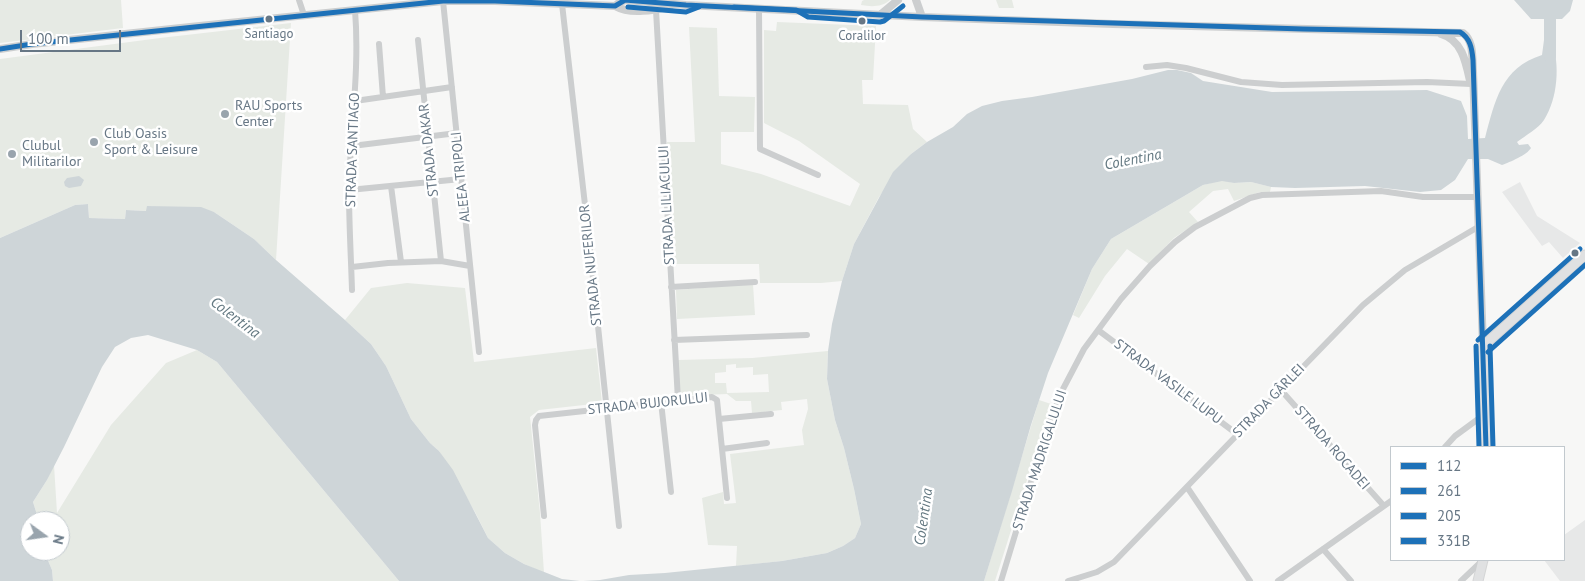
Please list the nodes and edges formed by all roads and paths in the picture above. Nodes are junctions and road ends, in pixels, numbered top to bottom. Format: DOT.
graph roads {
  1 [pos="299,0"];
  2 [pos="630,0"];
  3 [pos="898,0"];
  4 [pos="916,0"];
  5 [pos="443,1"];
  6 [pos="614,2"];
  7 [pos="597,3"];
  8 [pos="562,4"];
  9 [pos="677,5"];
  10 [pos="759,8"];
  11 [pos="354,10"];
  12 [pos="656,10"];
  13 [pos="304,15"];
  14 [pos="880,15"];
  15 [pos="922,17"];
  16 [pos="1436,33"];
  17 [pos="418,40"];
  18 [pos="379,44"];
  19 [pos="0,49"];
  20 [pos="1146,67"];
  21 [pos="1471,84"];
  22 [pos="452,87"];
  23 [pos="423,91"];
  24 [pos="383,97"];
  25 [pos="355,100"];
  26 [pos="1475,102"];
  27 [pos="456,133"];
  28 [pos="427,136"];
  29 [pos="352,146"];
  30 [pos="818,175"];
  31 [pos="461,179"];
  32 [pos="432,182"];
  33 [pos="391,186"];
  34 [pos="349,190"];
  35 [pos="1478,197"];
  36 [pos="1478,227"];
  37 [pos="1585,255"];
  38 [pos="441,261"];
  39 [pos="401,262"];
  40 [pos="470,266"];
  41 [pos="352,267"];
  42 [pos="755,282"];
  43 [pos="671,287"];
  44 [pos="352,290"];
  45 [pos="1098,330"];
  46 [pos="807,335"];
  47 [pos="674,340"];
  48 [pos="1483,346"];
  49 [pos="479,352"];
  50 [pos="1280,389"];
  51 [pos="678,400"];
  52 [pos="661,402"];
  53 [pos="607,408"];
  54 [pos="771,414"];
  55 [pos="1485,414"];
  56 [pos="719,419"];
  57 [pos="1237,434"];
  58 [pos="767,443"];
  59 [pos="1446,446"];
  60 [pos="1486,446"];
  61 [pos="722,449"];
  62 [pos="1187,487"];
  63 [pos="671,492"];
  64 [pos="727,498"];
  65 [pos="1390,502"];
  66 [pos="1384,506"];
  67 [pos="544,516"];
  68 [pos="619,526"];
  69 [pos="1323,549"];
  70 [pos="1482,561"];
  71 [pos="1483,561"];
  72 [pos="1001,581"];
  73 [pos="1068,581"];
  74 [pos="1250,581"];
  75 [pos="1278,581"];
  76 [pos="1352,581"];
  77 [pos="1461,581"];
  78 [pos="1478,581"];
  1 -- 13 [label="street"];
  2 -- 6 [label="street"];
  2 -- 9 [label="street"];
  3 -- 14 [label="street"];
  4 -- 15 [label="street"];
  5 -- 8 [label="street"];
  5 -- 11 [label="street"];
  5 -- 22 [label="street, ALEEA TRIPOLI"];
  6 -- 7 [label="street"];
  6 -- 12 [label="street"];
  7 -- 8 [label="street"];
  8 -- 53 [label="street, STRADA NUFERILOR"];
  9 -- 10 [label="street"];
  9 -- 12 [label="street"];
  10 -- 14 [label="street"];
  10 -- 30 [label="street"];
  11 -- 13 [label="street"];
  11 -- 25 [label="street, STRADA SANTIAGO"];
  12 -- 43 [label="street, STRADA LILIACULUI"];
  13 -- 19 [label="street"];
  14 -- 15 [label="street"];
  15 -- 16 [label="street"];
  16 -- 21 [label="street"];
  16 -- 26 [label="street"];
  17 -- 23 [label="street, STRADA DAKAR"];
  18 -- 24 [label="street"];
  20 -- 21 [label="street"];
  21 -- 26 [label="street"];
  22 -- 23 [label="street"];
  22 -- 27 [label="street, ALEEA TRIPOLI"];
  23 -- 24 [label="street"];
  23 -- 28 [label="street, STRADA DAKAR"];
  24 -- 25 [label="street"];
  25 -- 29 [label="street, STRADA SANTIAGO"];
  26 -- 35 [label="street"];
  27 -- 28 [label="street"];
  27 -- 31 [label="street, ALEEA TRIPOLI"];
  28 -- 29 [label="street"];
  28 -- 32 [label="street, STRADA DAKAR"];
  29 -- 34 [label="street, STRADA SANTIAGO"];
  31 -- 32 [label="street"];
  31 -- 40 [label="street, ALEEA TRIPOLI"];
  32 -- 33 [label="street"];
  32 -- 38 [label="street, STRADA DAKAR"];
  33 -- 34 [label="street"];
  33 -- 39 [label="street"];
  34 -- 41 [label="street, STRADA SANTIAGO"];
  35 -- 36 [label="street"];
  35 -- 45 [label="street, STRADA MADRIGALULUI"];
  36 -- 48 [label="street"];
  36 -- 50 [label="street, STRADA GÂRLEI"];
  37 -- 48 [label="main road"];
  38 -- 39 [label="street"];
  38 -- 40 [label="street"];
  39 -- 41 [label="street"];
  40 -- 49 [label="street, ALEEA TRIPOLI"];
  41 -- 44 [label="street, STRADA SANTIAGO"];
  42 -- 43 [label="street"];
  43 -- 47 [label="street, STRADA LILIACULUI"];
  45 -- 57 [label="street, STRADA VASILE LUPU"];
  45 -- 72 [label="street, STRADA MADRIGALULUI"];
  46 -- 47 [label="street"];
  47 -- 51 [label="street, STRADA LILIACULUI"];
  48 -- 55 [label="main road"];
  50 -- 57 [label="street, STRADA GÂRLEI"];
  50 -- 66 [label="street, STRADA ROCADEI"];
  51 -- 52 [label="street, STRADA BUJORULUI"];
  51 -- 56 [label="street, STRADA BUJORULUI"];
  52 -- 53 [label="street, STRADA BUJORULUI"];
  52 -- 63 [label="street"];
  53 -- 67 [label="street, STRADA BUJORULUI"];
  53 -- 68 [label="street, STRADA NUFERILOR"];
  54 -- 56 [label="street"];
  55 -- 59 [label="street"];
  55 -- 60 [label="main road"];
  56 -- 61 [label="street, STRADA BUJORULUI"];
  57 -- 62 [label="street, STRADA GÂRLEI"];
  58 -- 61 [label="street"];
  61 -- 64 [label="street, STRADA BUJORULUI"];
  62 -- 73 [label="street, STRADA GÂRLEI"];
  62 -- 74 [label="street"];
  65 -- 66 [label="street"];
  66 -- 69 [label="street"];
  69 -- 75 [label="street"];
  69 -- 76 [label="street"];
  70 -- 77 [label="street"];
  71 -- 78 [label="main road"];
}
